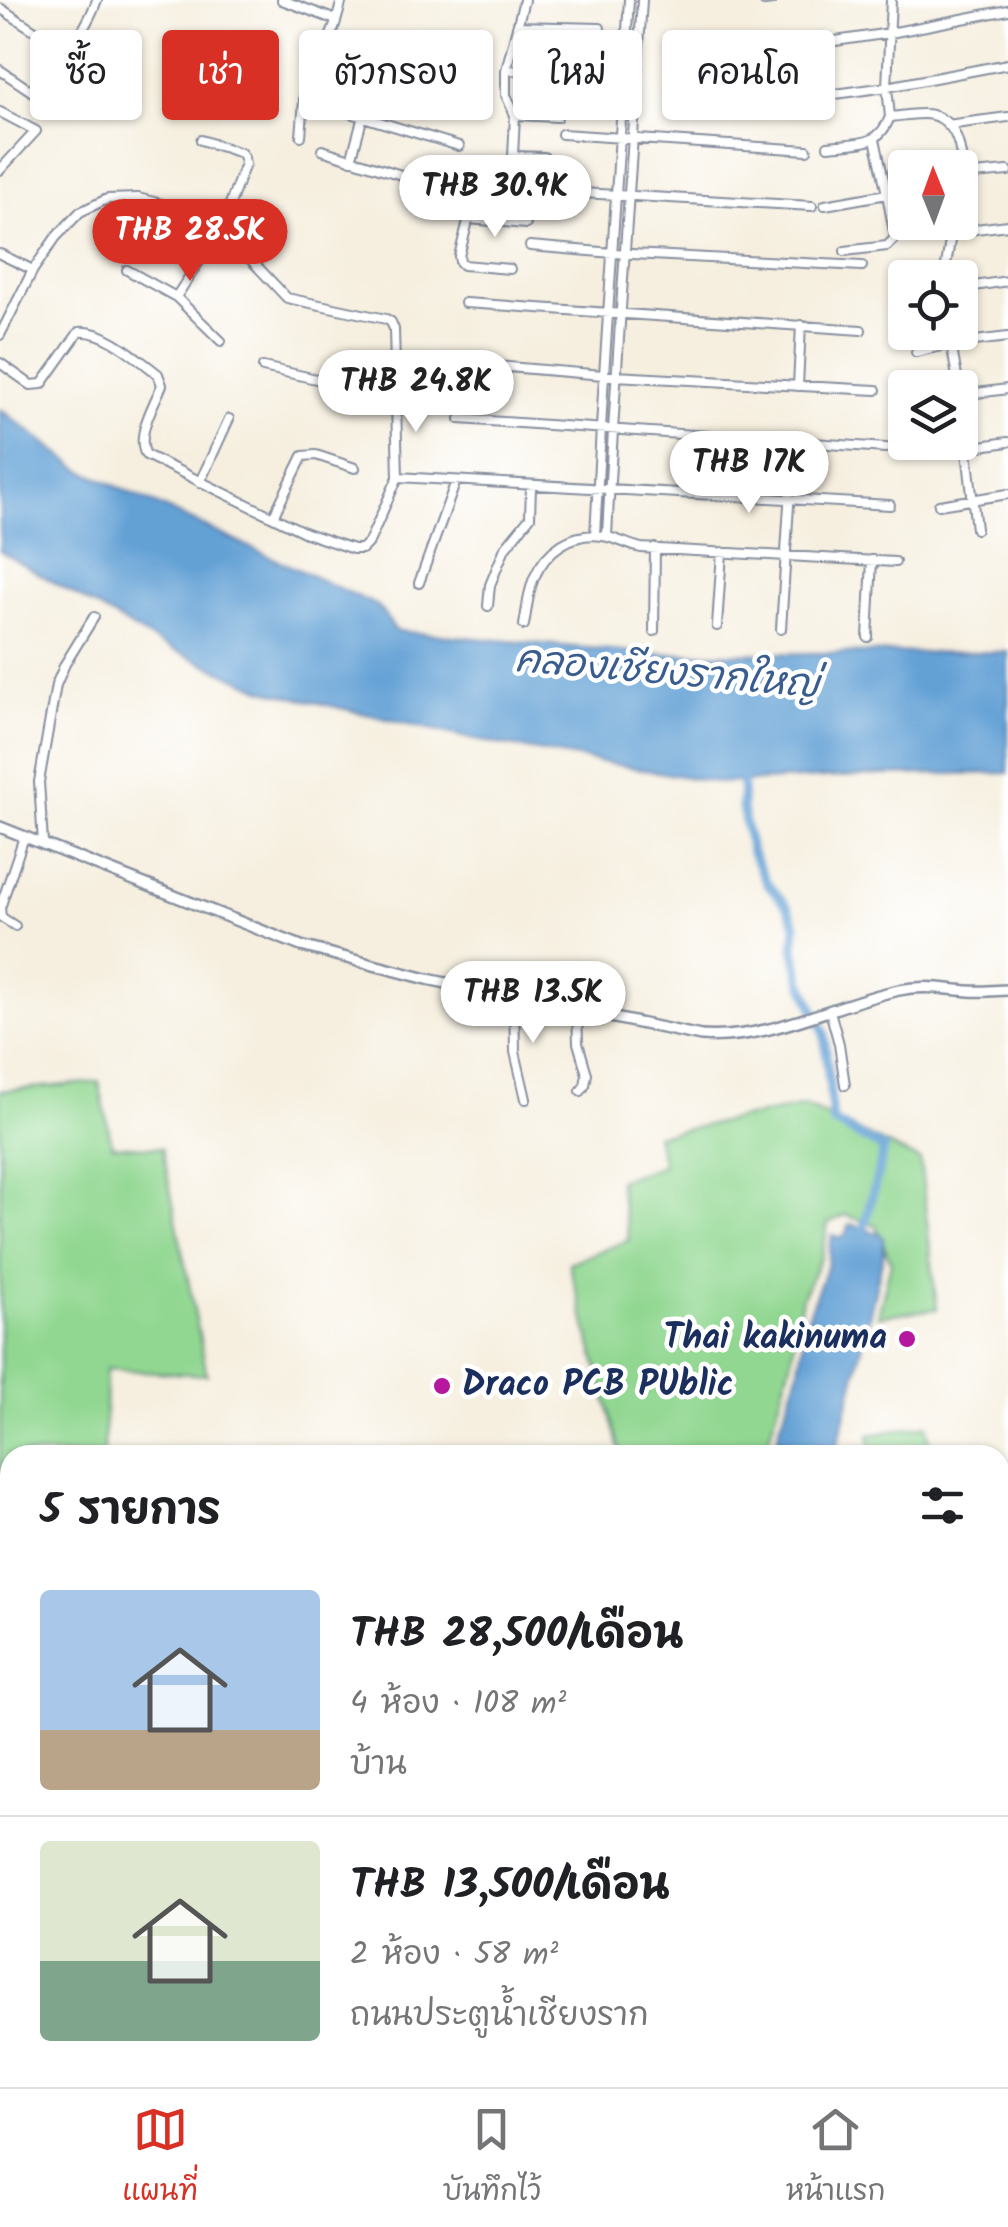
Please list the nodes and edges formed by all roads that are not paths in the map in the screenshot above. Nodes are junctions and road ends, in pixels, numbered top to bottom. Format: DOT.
graph roads {
  1 [pos="84,0"];
  2 [pos="282,0"];
  3 [pos="342,0"];
  4 [pos="524,0"];
  5 [pos="630,0"];
  6 [pos="642,0"];
  7 [pos="772,0"];
  8 [pos="890,0"];
  9 [pos="764,1"];
  10 [pos="96,3"];
  11 [pos="0,8"];
  12 [pos="1008,10"];
  13 [pos="336,20"];
  14 [pos="518,26"];
  15 [pos="600,28"];
  16 [pos="34,30"];
  17 [pos="81,30"];
  18 [pos="890,33"];
  19 [pos="835,41"];
  20 [pos="1008,64"];
  21 [pos="0,70"];
  22 [pos="506,70"];
  23 [pos="513,70"];
  24 [pos="887,87"];
  25 [pos="30,90"];
  26 [pos="835,94"];
  27 [pos="513,109"];
  28 [pos="0,112"];
  29 [pos="890,117"];
  30 [pos="1008,118"];
  31 [pos="363,120"];
  32 [pos="374,120"];
  33 [pos="516,120"];
  34 [pos="946,124"];
  35 [pos="562,134"];
  36 [pos="301,136"];
  37 [pos="620,136"];
  38 [pos="634,137"];
  39 [pos="875,139"];
  40 [pos="201,140"];
  41 [pos="458,146"];
  42 [pos="828,146"];
  43 [pos="322,150"];
  44 [pos="807,150"];
  45 [pos="959,150"];
  46 [pos="513,156"];
  47 [pos="544,157"];
  48 [pos="351,160"];
  49 [pos="0,170"];
  50 [pos="1008,171"];
  51 [pos="978,174"];
  52 [pos="546,191"];
  53 [pos="887,194"];
  54 [pos="617,195"];
  55 [pos="629,196"];
  56 [pos="474,198"];
  57 [pos="812,206"];
  58 [pos="825,206"];
  59 [pos="468,219"];
  60 [pos="526,224"];
  61 [pos="1008,225"];
  62 [pos="978,226"];
  63 [pos="218,233"];
  64 [pos="530,246"];
  65 [pos="845,251"];
  66 [pos="613,253"];
  67 [pos="0,254"];
  68 [pos="626,254"];
  69 [pos="862,266"];
  70 [pos="510,269"];
  71 [pos="33,270"];
  72 [pos="127,270"];
  73 [pos="1008,281"];
  74 [pos="978,285"];
  75 [pos="176,297"];
  76 [pos="465,303"];
  77 [pos="608,314"];
  78 [pos="620,314"];
  79 [pos="801,325"];
  80 [pos="861,330"];
  81 [pos="0,335"];
  82 [pos="1008,337"];
  83 [pos="222,341"];
  84 [pos="978,341"];
  85 [pos="924,350"];
  86 [pos="916,352"];
  87 [pos="448,362"];
  88 [pos="0,363"];
  89 [pos="263,367"];
  90 [pos="604,375"];
  91 [pos="615,376"];
  92 [pos="798,386"];
  93 [pos="1008,389"];
  94 [pos="876,390"];
  95 [pos="396,391"];
  96 [pos="978,391"];
  97 [pos="229,419"];
  98 [pos="460,419"];
  99 [pos="600,430"];
  100 [pos="612,430"];
  101 [pos="1008,442"];
  102 [pos="793,443"];
  103 [pos="978,446"];
  104 [pos="886,448"];
  105 [pos="968,460"];
  106 [pos="356,468"];
  107 [pos="398,477"];
  108 [pos="452,481"];
  109 [pos="200,482"];
  110 [pos="531,486"];
  111 [pos="598,489"];
  112 [pos="610,489"];
  113 [pos="1008,494"];
  114 [pos="973,498"];
  115 [pos="788,499"];
  116 [pos="939,504"];
  117 [pos="890,505"];
  118 [pos="272,517"];
  119 [pos="976,530"];
  120 [pos="595,535"];
  121 [pos="608,536"];
  122 [pos="655,548"];
  123 [pos="722,552"];
  124 [pos="786,555"];
  125 [pos="872,560"];
  126 [pos="895,562"];
  127 [pos="419,584"];
  128 [pos="488,606"];
  129 [pos="94,617"];
  130 [pos="524,625"];
  131 [pos="717,626"];
  132 [pos="781,629"];
  133 [pos="654,631"];
  134 [pos="868,637"];
  135 [pos="0,826"];
  136 [pos="24,837"];
  137 [pos="43,843"];
  138 [pos="15,926"];
  139 [pos="1008,990"];
  140 [pos="514,996"];
  141 [pos="578,1010"];
  142 [pos="828,1011"];
  143 [pos="845,1085"];
  144 [pos="581,1091"];
  145 [pos="526,1099"];
  1 -- 10 [label="street"];
  2 -- 13 [label="street"];
  3 -- 13 [label="street"];
  4 -- 14 [label="street"];
  5 -- 37 [label="street"];
  6 -- 38 [label="street"];
  7 -- 9 [label="street"];
  8 -- 18 [label="street"];
  10 -- 17 [label="street"];
  11 -- 16 [label="street"];
  12 -- 18 [label="street"];
  13 -- 36 [label="street"];
  14 -- 15 [label="street"];
  14 -- 22 [label="street"];
  18 -- 19 [label="street"];
  18 -- 24 [label="street"];
  20 -- 24 [label="street"];
  21 -- 25 [label="street"];
  22 -- 23 [label="street"];
  22 -- 27 [label="street"];
  24 -- 26 [label="street"];
  24 -- 29 [label="street"];
  28 -- 49 [label="street"];
  29 -- 34 [label="street"];
  29 -- 39 [label="street"];
  30 -- 34 [label="street"];
  31 -- 48 [label="street"];
  32 -- 41 [label="street"];
  33 -- 46 [label="street"];
  34 -- 45 [label="street"];
  35 -- 37 [label="street"];
  37 -- 38 [label="street"];
  37 -- 54 [label="street"];
  38 -- 44 [label="street"];
  38 -- 55 [label="street"];
  39 -- 42 [label="street"];
  39 -- 53 [label="street"];
  40 -- 63 [label="street"];
  43 -- 48 [label="street"];
  46 -- 47 [label="street"];
  46 -- 56 [label="street"];
  48 -- 56 [label="street"];
  50 -- 51 [label="street"];
  52 -- 54 [label="street"];
  53 -- 58 [label="street"];
  53 -- 65 [label="street"];
  54 -- 55 [label="street"];
  54 -- 66 [label="street"];
  55 -- 57 [label="street"];
  55 -- 68 [label="street"];
  56 -- 59 [label="street"];
  59 -- 60 [label="street"];
  59 -- 70 [label="street"];
  61 -- 62 [label="street"];
  63 -- 71 [label="street"];
  63 -- 75 [label="street"];
  63 -- 95 [label="street"];
  64 -- 66 [label="street"];
  66 -- 68 [label="street"];
  66 -- 77 [label="street"];
  67 -- 71 [label="street"];
  68 -- 69 [label="street"];
  68 -- 78 [label="street"];
  71 -- 81 [label="street"];
  72 -- 75 [label="street"];
  73 -- 74 [label="street"];
  75 -- 83 [label="street"];
  76 -- 77 [label="street"];
  77 -- 78 [label="street"];
  77 -- 90 [label="street"];
  78 -- 79 [label="street"];
  78 -- 91 [label="street"];
  79 -- 80 [label="street"];
  79 -- 92 [label="street"];
  82 -- 84 [label="street"];
  85 -- 86 [label="street"];
  87 -- 90 [label="street"];
  88 -- 109 [label="street"];
  89 -- 95 [label="street"];
  90 -- 91 [label="street"];
  90 -- 99 [label="street"];
  91 -- 92 [label="street"];
  91 -- 100 [label="street"];
  92 -- 94 [label="street"];
  93 -- 96 [label="street"];
  95 -- 107 [label="street"];
  97 -- 109 [label="street"];
  98 -- 99 [label="street"];
  99 -- 100 [label="street"];
  99 -- 111 [label="street"];
  100 -- 102 [label="street"];
  100 -- 112 [label="street"];
  101 -- 103 [label="street"];
  102 -- 104 [label="street"];
  102 -- 115 [label="street"];
  105 -- 114 [label="street"];
  106 -- 118 [label="street"];
  107 -- 108 [label="street"];
  107 -- 118 [label="street"];
  108 -- 110 [label="street"];
  108 -- 127 [label="street"];
  109 -- 118 [label="street"];
  110 -- 111 [label="street"];
  110 -- 128 [label="street"];
  111 -- 112 [label="street"];
  111 -- 120 [label="street"];
  112 -- 115 [label="street"];
  112 -- 121 [label="street"];
  113 -- 114 [label="street"];
  114 -- 116 [label="street"];
  114 -- 119 [label="street"];
  115 -- 117 [label="street"];
  115 -- 124 [label="street"];
  120 -- 121 [label="street"];
  120 -- 130 [label="street"];
  121 -- 122 [label="street"];
  122 -- 123 [label="street"];
  122 -- 133 [label="street"];
  123 -- 124 [label="street"];
  123 -- 131 [label="street"];
  124 -- 125 [label="street"];
  124 -- 132 [label="street"];
  125 -- 126 [label="street"];
  125 -- 134 [label="street"];
  129 -- 137 [label="street"];
  135 -- 136 [label="street"];
  136 -- 137 [label="street"];
  136 -- 138 [label="street"];
  137 -- 140 [label="street"];
  139 -- 142 [label="street"];
  140 -- 141 [label="street"];
  140 -- 145 [label="street"];
  141 -- 142 [label="street"];
  141 -- 144 [label="street"];
  142 -- 143 [label="street"];
}
